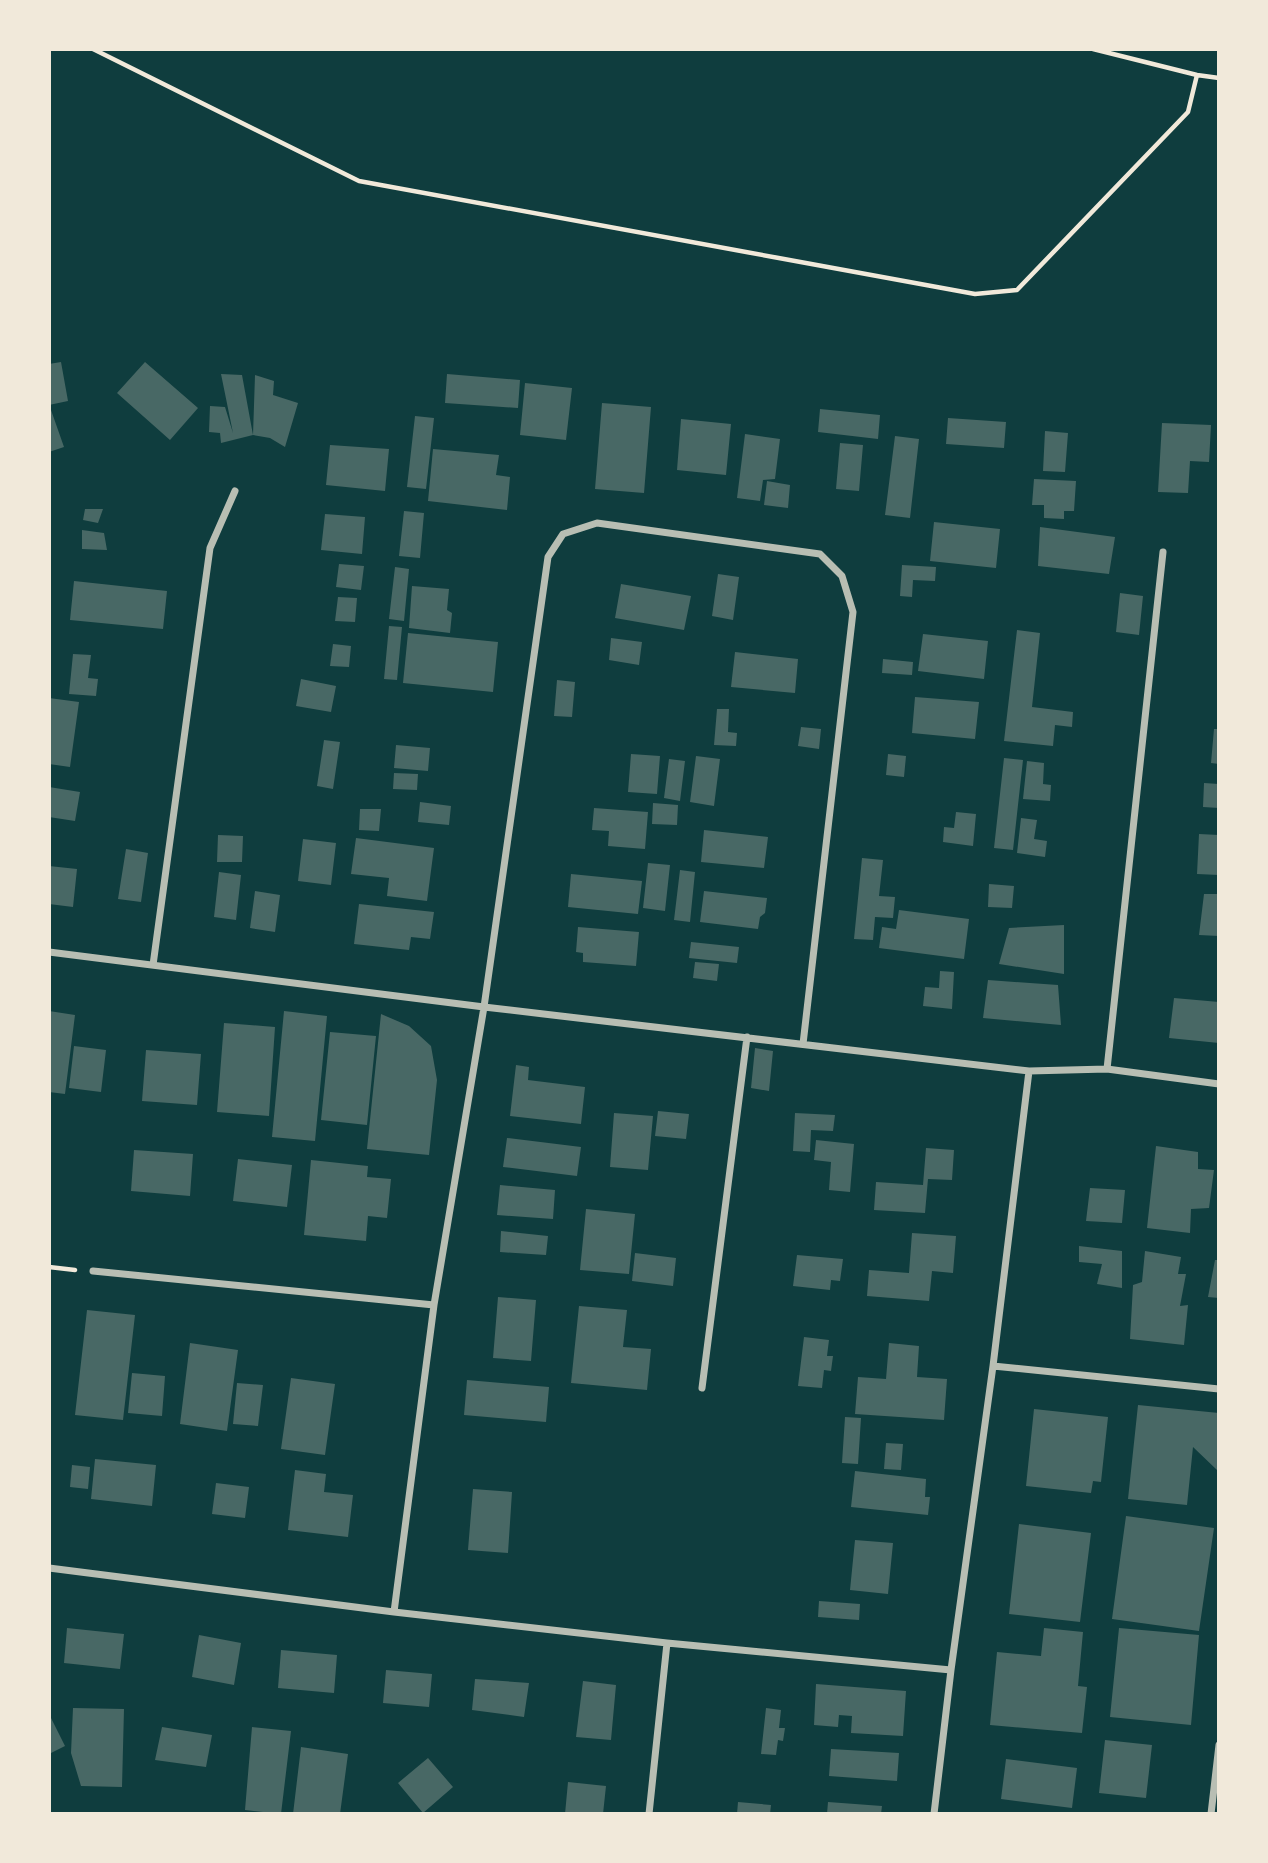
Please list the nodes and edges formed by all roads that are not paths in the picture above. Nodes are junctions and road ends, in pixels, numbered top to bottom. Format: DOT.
graph roads {
  1 [pos="235,491"];
  2 [pos="1164,552"];
  3 [pos="49,953"];
  4 [pos="153,965"];
  5 [pos="484,1007"];
  6 [pos="747,1037"];
  7 [pos="803,1044"];
  8 [pos="1107,1069"];
  9 [pos="1029,1071"];
  10 [pos="1219,1084"];
  11 [pos="93,1272"];
  12 [pos="434,1306"];
  13 [pos="993,1366"];
  14 [pos="702,1388"];
  15 [pos="1219,1389"];
  16 [pos="49,1568"];
  17 [pos="394,1612"];
  18 [pos="667,1643"];
  19 [pos="951,1670"];
  20 [pos="1219,1745"];
  21 [pos="649,1814"];
  22 [pos="934,1814"];
  23 [pos="1211,1814"];
  1 -- 4 [label="street"];
  2 -- 8 [label="street"];
  3 -- 4 [label="street"];
  4 -- 5 [label="street"];
  5 -- 6 [label="street"];
  5 -- 7 [label="street"];
  5 -- 12 [label="street"];
  6 -- 7 [label="street"];
  6 -- 14 [label="street"];
  7 -- 9 [label="street"];
  8 -- 9 [label="street"];
  8 -- 10 [label="street"];
  9 -- 13 [label="street"];
  11 -- 12 [label="street"];
  12 -- 17 [label="street"];
  13 -- 15 [label="street"];
  13 -- 19 [label="street"];
  16 -- 17 [label="street"];
  17 -- 18 [label="street"];
  18 -- 19 [label="street"];
  18 -- 21 [label="street"];
  19 -- 22 [label="street"];
  20 -- 23 [label="street"];
}
